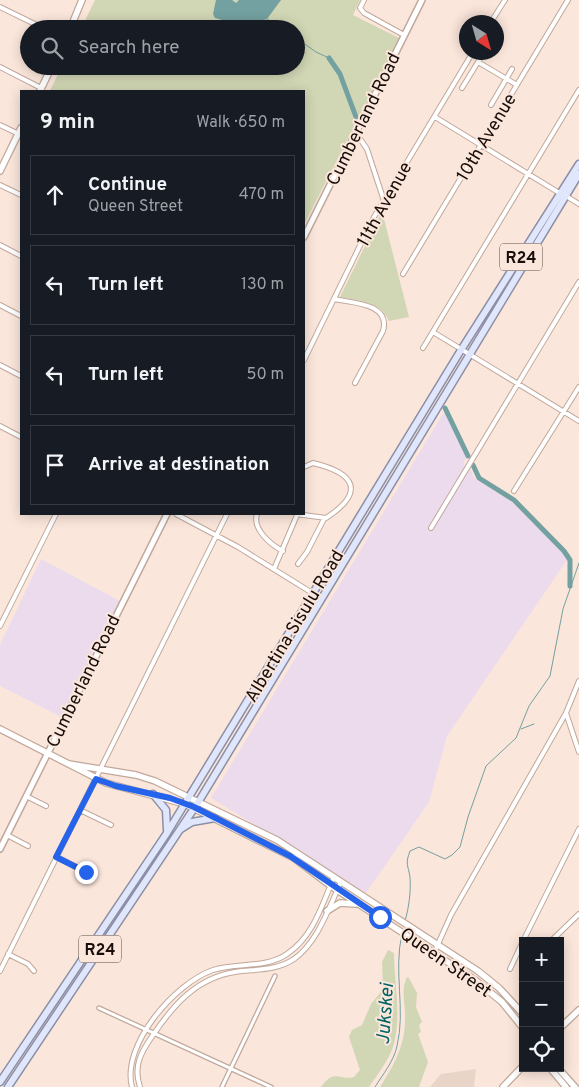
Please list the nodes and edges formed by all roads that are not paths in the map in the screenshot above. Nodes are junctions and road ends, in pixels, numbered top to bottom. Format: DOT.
graph roads {
  1 [pos="82,0"];
  2 [pos="364,0"];
  3 [pos="422,0"];
  4 [pos="505,0"];
  5 [pos="568,0"];
  6 [pos="0,6"];
  7 [pos="495,15"];
  8 [pos="27,20"];
  9 [pos="74,20"];
  10 [pos="404,35"];
  11 [pos="468,60"];
  12 [pos="478,62"];
  13 [pos="0,67"];
  14 [pos="512,69"];
  15 [pos="48,75"];
  16 [pos="506,79"];
  17 [pos="517,85"];
  18 [pos="462,88"];
  19 [pos="40,90"];
  20 [pos="579,90"];
  21 [pos="491,105"];
  22 [pos="435,117"];
  23 [pos="0,125"];
  24 [pos="20,132"];
  25 [pos="356,133"];
  26 [pos="480,145"];
  27 [pos="579,164"];
  28 [pos="0,171"];
  29 [pos="528,174"];
  30 [pos="579,174"];
  31 [pos="0,185"];
  32 [pos="20,195"];
  33 [pos="563,195"];
  34 [pos="384,201"];
  35 [pos="579,204"];
  36 [pos="305,235"];
  37 [pos="0,245"];
  38 [pos="20,255"];
  39 [pos="403,274"];
  40 [pos="579,282"];
  41 [pos="334,298"];
  42 [pos="0,305"];
  43 [pos="20,315"];
  44 [pos="433,332"];
  45 [pos="423,348"];
  46 [pos="461,350"];
  47 [pos="468,354"];
  48 [pos="305,358"];
  49 [pos="0,365"];
  50 [pos="20,375"];
  51 [pos="355,383"];
  52 [pos="518,383"];
  53 [pos="579,388"];
  54 [pos="564,412"];
  55 [pos="579,421"];
  56 [pos="0,426"];
  57 [pos="20,436"];
  58 [pos="305,467"];
  59 [pos="514,491"];
  60 [pos="56,515"];
  61 [pos="166,515"];
  62 [pos="178,515"];
  63 [pos="227,515"];
  64 [pos="257,515"];
  65 [pos="297,515"];
  66 [pos="302,515"];
  67 [pos="324,519"];
  68 [pos="431,528"];
  69 [pos="217,535"];
  70 [pos="283,551"];
  71 [pos="298,564"];
  72 [pos="274,569"];
  73 [pos="314,593"];
  74 [pos="322,598"];
  75 [pos="0,626"];
  76 [pos="579,681"];
  77 [pos="566,713"];
  78 [pos="0,729"];
  79 [pos="579,752"];
  80 [pos="47,754"];
  81 [pos="67,763"];
  82 [pos="99,770"];
  83 [pos="96,779"];
  84 [pos="153,794"];
  85 [pos="26,796"];
  86 [pos="190,796"];
  87 [pos="198,801"];
  88 [pos="185,804"];
  89 [pos="46,806"];
  90 [pos="194,807"];
  91 [pos="80,810"];
  92 [pos="215,818"];
  93 [pos="111,825"];
  94 [pos="579,829"];
  95 [pos="167,833"];
  96 [pos="7,834"];
  97 [pos="176,834"];
  98 [pos="28,846"];
  99 [pos="0,849"];
  100 [pos="56,857"];
  101 [pos="86,872"];
  102 [pos="334,877"];
  103 [pos="341,882"];
  104 [pos="331,886"];
  105 [pos="337,890"];
  106 [pos="360,905"];
  107 [pos="327,911"];
  108 [pos="579,914"];
  109 [pos="525,937"];
  110 [pos="555,937"];
  111 [pos="436,944"];
  112 [pos="519,949"];
  113 [pos="434,953"];
  114 [pos="8,954"];
  115 [pos="516,955"];
  116 [pos="519,955"];
  117 [pos="510,969"];
  118 [pos="0,971"];
  119 [pos="34,971"];
  120 [pos="275,976"];
  121 [pos="99,1008"];
  122 [pos="519,1010"];
  123 [pos="579,1010"];
  124 [pos="155,1020"];
  125 [pos="160,1023"];
  126 [pos="522,1027"];
  127 [pos="561,1027"];
  128 [pos="147,1030"];
  129 [pos="154,1033"];
  130 [pos="231,1069"];
  131 [pos="519,1070"];
  132 [pos="553,1072"];
  133 [pos="562,1072"];
  134 [pos="0,1082"];
  135 [pos="8,1087"];
  136 [pos="132,1087"];
  137 [pos="140,1087"];
  138 [pos="222,1087"];
  139 [pos="271,1087"];
  140 [pos="503,1087"];
  141 [pos="566,1087"];
  142 [pos="575,1087"];
  1 -- 9 [label="main road"];
  2 -- 10 [label="street"];
  3 -- 10 [label="street, Cumberland Road"];
  4 -- 7 [label="street"];
  5 -- 17 [label="street, 10th Avenue"];
  6 -- 8 [label="street"];
  10 -- 25 [label="street, Cumberland Road"];
  11 -- 22 [label="street, 11th Avenue"];
  12 -- 16 [label="street"];
  12 -- 18 [label="street"];
  13 -- 19 [label="street"];
  14 -- 16 [label="street"];
  15 -- 19 [label="main road"];
  16 -- 17 [label="street"];
  16 -- 21 [label="street"];
  17 -- 26 [label="street, 10th Avenue"];
  20 -- 29 [label="street"];
  22 -- 26 [label="street"];
  22 -- 34 [label="street, 11th Avenue"];
  23 -- 24 [label="street"];
  24 -- 28 [label="main road"];
  25 -- 34 [label="street"];
  25 -- 36 [label="street, Cumberland Road"];
  26 -- 29 [label="street"];
  26 -- 39 [label="street, 10th Avenue"];
  27 -- 33 [label="main road, Albertina Sisulu Road / R24"];
  29 -- 33 [label="street"];
  29 -- 44 [label="street"];
  30 -- 33 [label="main road, Albertina Sisulu Road / R24"];
  31 -- 32 [label="street"];
  33 -- 35 [label="street"];
  33 -- 46 [label="main road, Albertina Sisulu Road / R24"];
  33 -- 47 [label="main road, Albertina Sisulu Road / R24"];
  34 -- 41 [label="street, 11th Avenue"];
  37 -- 38 [label="street"];
  40 -- 52 [label="street"];
  41 -- 48 [label="street, 11th Avenue"];
  41 -- 51 [label="street"];
  42 -- 43 [label="street"];
  44 -- 45 [label="street"];
  44 -- 46 [label="street"];
  46 -- 47 [label="street"];
  46 -- 73 [label="main road, Albertina Sisulu Road / R24"];
  47 -- 52 [label="street"];
  47 -- 74 [label="main road, Albertina Sisulu Road / R24"];
  49 -- 50 [label="street"];
  52 -- 54 [label="street"];
  52 -- 68 [label="street"];
  53 -- 54 [label="street"];
  54 -- 55 [label="street"];
  54 -- 59 [label="street"];
  56 -- 57 [label="street"];
  58 -- 67 [label="street"];
  60 -- 75 [label="street"];
  61 -- 80 [label="street, Cumberland Road"];
  62 -- 69 [label="street"];
  63 -- 69 [label="street"];
  64 -- 70 [label="street"];
  65 -- 70 [label="street"];
  66 -- 67 [label="street"];
  67 -- 71 [label="street"];
  69 -- 72 [label="street"];
  69 -- 82 [label="street"];
  70 -- 72 [label="street"];
  72 -- 73 [label="street"];
  73 -- 74 [label="street"];
  73 -- 86 [label="main road, Albertina Sisulu Road / R24"];
  74 -- 87 [label="main road, Albertina Sisulu Road / R24"];
  76 -- 77 [label="street"];
  77 -- 79 [label="street"];
  77 -- 111 [label="street"];
  78 -- 80 [label="main road, Queen Street"];
  80 -- 81 [label="main road, Queen Street"];
  80 -- 85 [label="street, Cumberland Road"];
  81 -- 82 [label="main road, Queen Street"];
  81 -- 83 [label="main road, Queen Street"];
  82 -- 83 [label="street"];
  82 -- 86 [label="main road, Queen Street"];
  83 -- 84 [label="main road, Queen Street"];
  83 -- 91 [label="street"];
  84 -- 88 [label="main road, Queen Street"];
  84 -- 95 [label="main road"];
  85 -- 89 [label="street"];
  85 -- 96 [label="street, Cumberland Road"];
  86 -- 87 [label="main road, Queen Street"];
  86 -- 88 [label="main road, Albertina Sisulu Road / R24"];
  87 -- 90 [label="main road, Albertina Sisulu Road / R24"];
  87 -- 102 [label="main road, Queen Street"];
  88 -- 90 [label="main road, Queen Street"];
  88 -- 95 [label="main road, Albertina Sisulu Road / R24"];
  90 -- 92 [label="main road, Queen Street"];
  90 -- 97 [label="main road, Albertina Sisulu Road / R24"];
  91 -- 93 [label="street"];
  91 -- 100 [label="street"];
  92 -- 97 [label="main road"];
  92 -- 104 [label="main road, Queen Street"];
  94 -- 109 [label="street"];
  95 -- 134 [label="main road, Albertina Sisulu Road / R24"];
  96 -- 98 [label="street"];
  96 -- 99 [label="street, Cumberland Road"];
  97 -- 135 [label="main road, Albertina Sisulu Road / R24"];
  100 -- 101 [label="street"];
  100 -- 114 [label="street"];
  102 -- 103 [label="main road, Queen Street"];
  102 -- 104 [label="street"];
  103 -- 105 [label="street"];
  103 -- 111 [label="main road, Queen Street"];
  104 -- 105 [label="main road, Queen Street"];
  104 -- 124 [label="street"];
  105 -- 106 [label="main road, Queen Street"];
  105 -- 107 [label="street"];
  106 -- 107 [label="main road"];
  106 -- 113 [label="main road, Queen Street"];
  107 -- 125 [label="street"];
  108 -- 110 [label="street"];
  111 -- 113 [label="street"];
  111 -- 122 [label="main road, Queen Street"];
  112 -- 115 [label="street"];
  113 -- 126 [label="main road, Queen Street"];
  114 -- 118 [label="street"];
  114 -- 119 [label="street"];
  115 -- 116 [label="street"];
  115 -- 117 [label="street"];
  120 -- 130 [label="street"];
  121 -- 128 [label="street"];
  123 -- 127 [label="main road"];
  124 -- 125 [label="street"];
  124 -- 128 [label="street"];
  125 -- 129 [label="street"];
  128 -- 129 [label="street"];
  128 -- 136 [label="street"];
  129 -- 130 [label="street"];
  129 -- 137 [label="street"];
  130 -- 138 [label="street"];
  130 -- 139 [label="street"];
  131 -- 140 [label="main road"];
  132 -- 141 [label="main road"];
  133 -- 142 [label="main road"];
}
